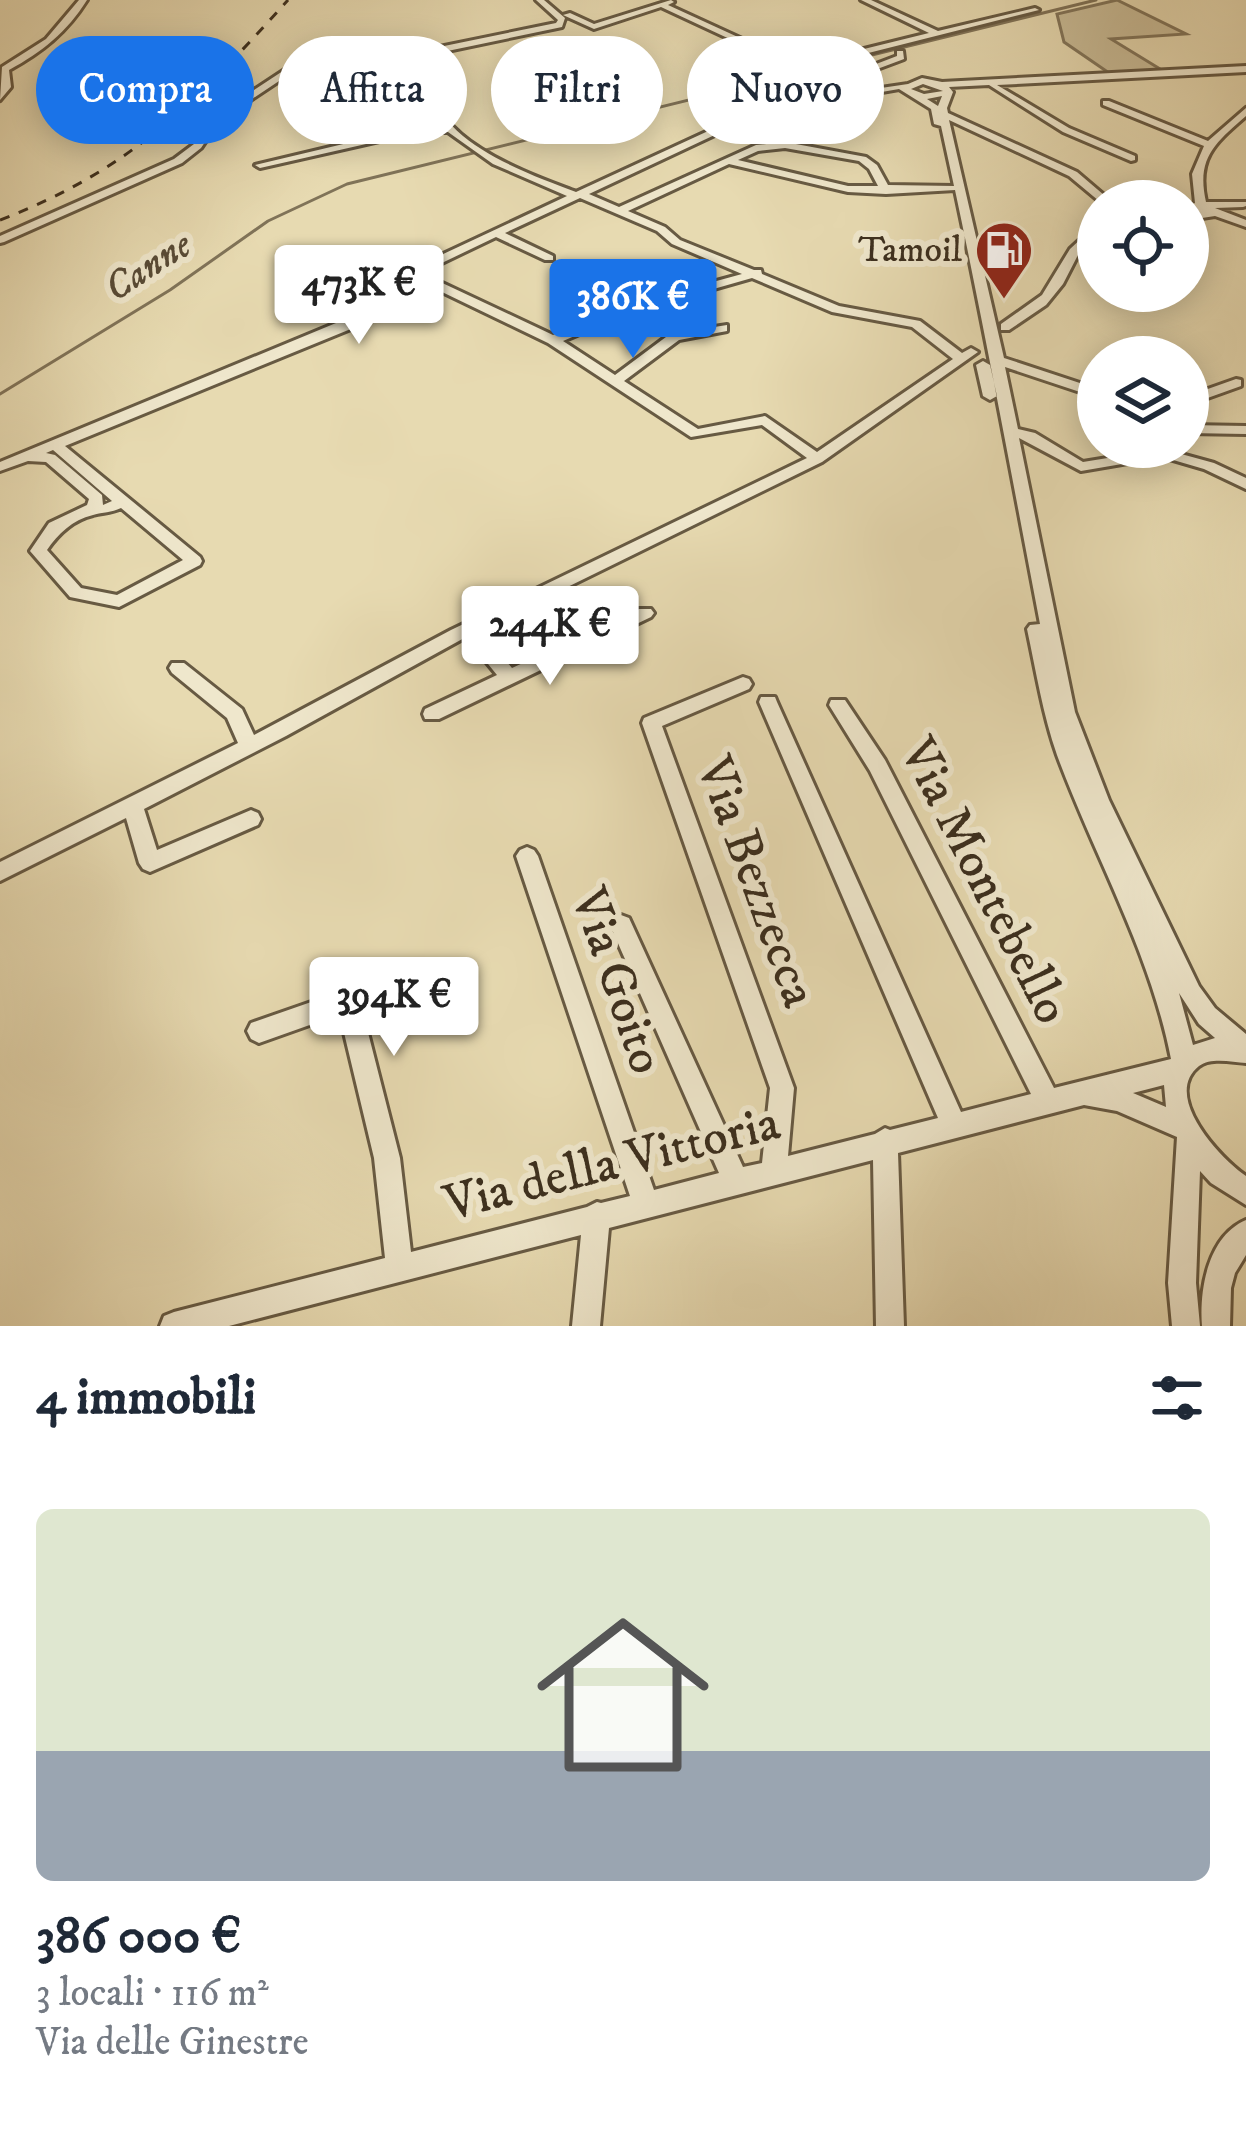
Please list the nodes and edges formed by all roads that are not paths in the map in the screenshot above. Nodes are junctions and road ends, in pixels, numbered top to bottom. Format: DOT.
graph roads {
  1 [pos="83,0"];
  2 [pos="540,0"];
  3 [pos="675,0"];
  4 [pos="865,0"];
  5 [pos="662,4"];
  6 [pos="881,8"];
  7 [pos="1035,10"];
  8 [pos="561,16"];
  9 [pos="953,30"];
  10 [pos="937,34"];
  11 [pos="467,46"];
  12 [pos="885,47"];
  13 [pos="900,55"];
  14 [pos="884,62"];
  15 [pos="1246,70"];
  16 [pos="278,78"];
  17 [pos="905,85"];
  18 [pos="994,86"];
  19 [pos="884,88"];
  20 [pos="949,89"];
  21 [pos="915,96"];
  22 [pos="0,97"];
  23 [pos="884,98"];
  24 [pos="1106,103"];
  25 [pos="939,111"];
  26 [pos="1246,111"];
  27 [pos="467,141"];
  28 [pos="353,144"];
  29 [pos="689,144"];
  30 [pos="694,144"];
  31 [pos="751,144"];
  32 [pos="1209,145"];
  33 [pos="756,148"];
  34 [pos="1131,158"];
  35 [pos="728,161"];
  36 [pos="260,165"];
  37 [pos="1080,180"];
  38 [pos="1196,180"];
  39 [pos="951,188"];
  40 [pos="886,191"];
  41 [pos="580,196"];
  42 [pos="1244,204"];
  43 [pos="1209,209"];
  44 [pos="620,211"];
  45 [pos="1209,212"];
  46 [pos="1246,224"];
  47 [pos="500,235"];
  48 [pos="0,240"];
  49 [pos="1077,249"];
  50 [pos="549,258"];
  51 [pos="757,273"];
  52 [pos="418,276"];
  53 [pos="348,316"];
  54 [pos="723,328"];
  55 [pos="553,340"];
  56 [pos="982,350"];
  57 [pos="616,380"];
  58 [pos="1236,383"];
  59 [pos="1077,386"];
  60 [pos="1209,393"];
  61 [pos="1209,429"];
  62 [pos="1246,430"];
  63 [pos="1010,432"];
  64 [pos="55,445"];
  65 [pos="27,456"];
  66 [pos="817,459"];
  67 [pos="0,467"];
  68 [pos="1246,484"];
  69 [pos="124,501"];
  70 [pos="94,508"];
  71 [pos="644,613"];
  72 [pos="470,628"];
  73 [pos="178,668"];
  74 [pos="509,677"];
  75 [pos="743,684"];
  76 [pos="769,702"];
  77 [pos="838,705"];
  78 [pos="432,714"];
  79 [pos="248,746"];
  80 [pos="132,803"];
  81 [pos="251,819"];
  82 [pos="54,841"];
  83 [pos="527,856"];
  84 [pos="0,862"];
  85 [pos="0,872"];
  86 [pos="621,926"];
  87 [pos="259,1030"];
  88 [pos="1246,1050"];
  89 [pos="1183,1067"];
  90 [pos="1059,1096"];
  91 [pos="953,1124"];
  92 [pos="1185,1133"];
  93 [pos="885,1141"];
  94 [pos="774,1169"];
  95 [pos="735,1180"];
  96 [pos="1246,1192"];
  97 [pos="645,1202"];
  98 [pos="597,1214"];
  99 [pos="1246,1234"];
  100 [pos="399,1265"];
  101 [pos="174,1326"];
  102 [pos="586,1326"];
  103 [pos="890,1326"];
  104 [pos="1186,1326"];
  105 [pos="1216,1326"];
  1 -- 22 [label="street"];
  2 -- 8 [label="street"];
  3 -- 5 [label="street"];
  4 -- 6 [label="street"];
  5 -- 8 [label="street"];
  5 -- 12 [label="street"];
  6 -- 9 [label="street"];
  6 -- 10 [label="street"];
  7 -- 9 [label="street"];
  8 -- 11 [label="street"];
  9 -- 10 [label="street"];
  10 -- 12 [label="street"];
  12 -- 13 [label="street"];
  13 -- 14 [label="street"];
  13 -- 20 [label="street"];
  15 -- 18 [label="street"];
  15 -- 20 [label="street"];
  16 -- 48 [label="street"];
  17 -- 19 [label="street"];
  17 -- 20 [label="street"];
  17 -- 21 [label="street"];
  18 -- 20 [label="street"];
  18 -- 34 [label="street"];
  20 -- 21 [label="street"];
  20 -- 25 [label="street"];
  21 -- 23 [label="street"];
  21 -- 25 [label="street"];
  24 -- 32 [label="street"];
  25 -- 37 [label="street"];
  25 -- 39 [label="street"];
  25 -- 56 [label="street"];
  26 -- 32 [label="street"];
  27 -- 41 [label="street"];
  28 -- 36 [label="street"];
  29 -- 41 [label="street"];
  30 -- 41 [label="street"];
  31 -- 33 [label="street"];
  32 -- 38 [label="street"];
  33 -- 35 [label="street"];
  33 -- 40 [label="street"];
  35 -- 40 [label="street"];
  35 -- 44 [label="street"];
  39 -- 40 [label="street"];
  39 -- 56 [label="street"];
  41 -- 44 [label="street"];
  41 -- 47 [label="street"];
  41 -- 53 [label="street"];
  42 -- 43 [label="street"];
  44 -- 51 [label="street"];
  45 -- 46 [label="street"];
  47 -- 50 [label="street"];
  47 -- 52 [label="street"];
  49 -- 56 [label="street"];
  51 -- 55 [label="street"];
  51 -- 56 [label="street"];
  52 -- 53 [label="street"];
  52 -- 55 [label="street"];
  53 -- 64 [label="street"];
  54 -- 57 [label="street"];
  55 -- 57 [label="street"];
  56 -- 59 [label="street"];
  56 -- 63 [label="street"];
  56 -- 66 [label="street"];
  56 -- 89 [label="street"];
  57 -- 66 [label="street"];
  58 -- 60 [label="street"];
  61 -- 62 [label="street"];
  63 -- 68 [label="street"];
  63 -- 88 [label="street"];
  64 -- 65 [label="street"];
  64 -- 69 [label="street"];
  65 -- 67 [label="street"];
  65 -- 70 [label="street"];
  66 -- 72 [label="street"];
  69 -- 70 [label="street"];
  69 -- 70 [label="street"];
  71 -- 74 [label="street"];
  72 -- 74 [label="street"];
  72 -- 79 [label="street"];
  73 -- 79 [label="street"];
  74 -- 78 [label="street"];
  75 -- 94 [label="street, Via Bezzecca"];
  76 -- 91 [label="street"];
  77 -- 90 [label="street, Via Montebello"];
  79 -- 80 [label="street"];
  80 -- 81 [label="street"];
  80 -- 82 [label="street"];
  82 -- 84 [label="street"];
  82 -- 85 [label="street"];
  83 -- 97 [label="street, Via Goito"];
  86 -- 95 [label="street"];
  87 -- 100 [label="street"];
  88 -- 89 [label="street, Via della Vittoria"];
  89 -- 90 [label="street, Via della Vittoria"];
  89 -- 92 [label="street"];
  90 -- 91 [label="street, Via della Vittoria"];
  90 -- 92 [label="street, Via della Vittoria"];
  91 -- 93 [label="street, Via della Vittoria"];
  92 -- 96 [label="street"];
  92 -- 104 [label="street"];
  93 -- 94 [label="street, Via della Vittoria"];
  93 -- 103 [label="street"];
  94 -- 95 [label="street, Via della Vittoria"];
  95 -- 97 [label="street, Via della Vittoria"];
  97 -- 98 [label="street, Via della Vittoria"];
  98 -- 100 [label="street, Via della Vittoria"];
  98 -- 102 [label="street"];
  99 -- 105 [label="street"];
  100 -- 101 [label="street, Via della Vittoria"];
}
